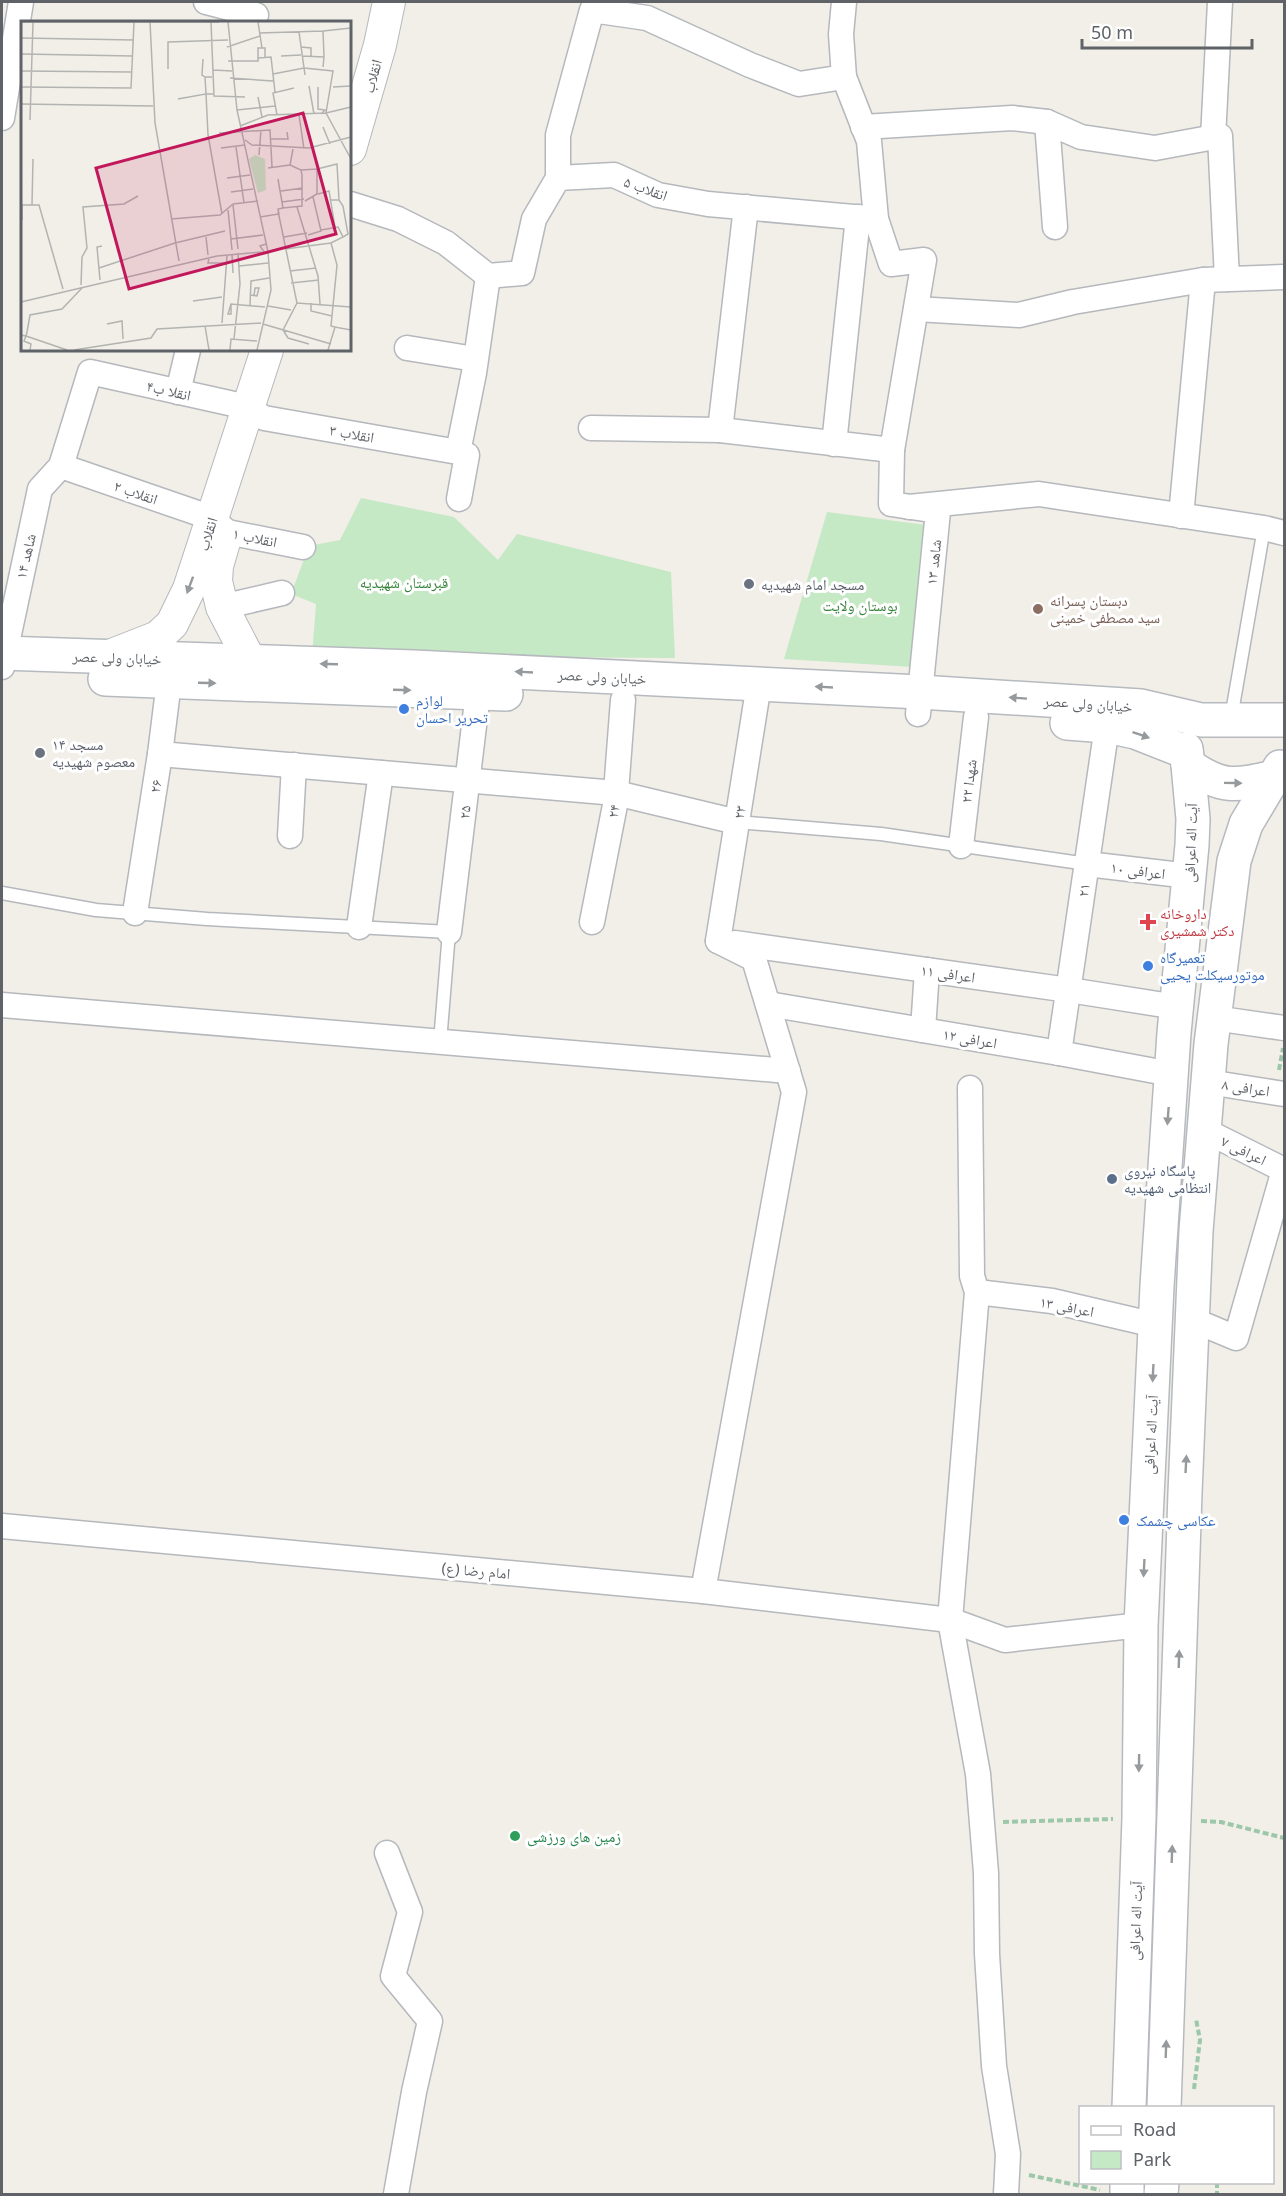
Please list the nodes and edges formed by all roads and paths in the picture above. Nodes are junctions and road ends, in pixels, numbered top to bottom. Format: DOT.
graph roads {
  1 [pos="21,2"];
  2 [pos="206,2"];
  3 [pos="369,2"];
  4 [pos="389,2"];
  5 [pos="844,2"];
  6 [pos="1220,2"];
  7 [pos="592,6"];
  8 [pos="257,13"];
  9 [pos="17,54"];
  10 [pos="844,77"];
  11 [pos="355,90"];
  12 [pos="2,118"];
  13 [pos="1047,122"];
  14 [pos="863,127"];
  15 [pos="351,137"];
  16 [pos="1213,138"];
  17 [pos="558,178"];
  18 [pos="351,204"];
  19 [pos="746,207"];
  20 [pos="867,218"];
  21 [pos="1055,227"];
  22 [pos="488,276"];
  23 [pos="1284,277"];
  24 [pos="1215,279"];
  25 [pos="916,309"];
  26 [pos="407,348"];
  27 [pos="188,351"];
  28 [pos="267,351"];
  29 [pos="286,351"];
  30 [pos="476,359"];
  31 [pos="178,392"];
  32 [pos="256,412"];
  33 [pos="591,429"];
  34 [pos="720,430"];
  35 [pos="834,444"];
  36 [pos="892,450"];
  37 [pos="458,452"];
  38 [pos="61,466"];
  39 [pos="459,499"];
  40 [pos="909,507"];
  41 [pos="1181,516"];
  42 [pos="219,525"];
  43 [pos="1274,531"];
  44 [pos="303,547"];
  45 [pos="282,593"];
  46 [pos="222,607"];
  47 [pos="2,662"];
  48 [pos="105,668"];
  49 [pos="170,670"];
  50 [pos="249,673"];
  51 [pos="478,693"];
  52 [pos="758,695"];
  53 [pos="623,699"];
  54 [pos="919,703"];
  55 [pos="976,717"];
  56 [pos="1216,719"];
  57 [pos="1284,720"];
  58 [pos="1107,726"];
  59 [pos="160,754"];
  60 [pos="1187,758"];
  61 [pos="294,765"];
  62 [pos="1279,769"];
  63 [pos="381,773"];
  64 [pos="467,780"];
  65 [pos="616,793"];
  66 [pos="737,822"];
  67 [pos="290,836"];
  68 [pos="1239,843"];
  69 [pos="961,846"];
  70 [pos="1191,861"];
  71 [pos="1087,864"];
  72 [pos="2,893"];
  73 [pos="135,913"];
  74 [pos="592,922"];
  75 [pos="359,927"];
  76 [pos="449,932"];
  77 [pos="718,941"];
  78 [pos="927,970"];
  79 [pos="1069,990"];
  80 [pos="768,1004"];
  81 [pos="2,1005"];
  82 [pos="1177,1008"];
  83 [pos="1214,1018"];
  84 [pos="1284,1028"];
  85 [pos="922,1030"];
  86 [pos="1284,1039"];
  87 [pos="440,1042"];
  88 [pos="1059,1053"];
  89 [pos="788,1071"];
  90 [pos="1171,1074"];
  91 [pos="1208,1082"];
  92 [pos="970,1088"];
  93 [pos="1280,1093"];
  94 [pos="1204,1130"];
  95 [pos="1284,1170"];
  96 [pos="977,1292"];
  97 [pos="1192,1320"];
  98 [pos="1155,1325"];
  99 [pos="2,1526"];
  100 [pos="703,1591"];
  101 [pos="950,1620"];
  102 [pos="1141,1625"];
  103 [pos="1139,1818"];
  104 [pos="1173,1820"];
  105 [pos="982,1823"];
  106 [pos="1284,1838"];
  107 [pos="387,1853"];
  108 [pos="1129,2106"];
  109 [pos="1164,2106"];
  110 [pos="1007,2170"];
  111 [pos="1079,2183"];
  112 [pos="1087,2184"];
  113 [pos="1121,2190"];
  114 [pos="396,2194"];
  115 [pos="1006,2194"];
  1 -- 9 [label="street"];
  2 -- 8 [label="street"];
  3 -- 11 [label="street, انقلاب"];
  4 -- 11 [label="street, انقلاب"];
  5 -- 10 [label="street"];
  6 -- 16 [label="street"];
  7 -- 10 [label="street"];
  7 -- 17 [label="street"];
  9 -- 12 [label="street"];
  10 -- 14 [label="street"];
  11 -- 15 [label="street, انقلاب"];
  13 -- 14 [label="street"];
  13 -- 16 [label="street"];
  13 -- 21 [label="street"];
  14 -- 20 [label="street"];
  16 -- 24 [label="street"];
  17 -- 19 [label="street, انقلاب ۵"];
  17 -- 22 [label="street"];
  18 -- 22 [label="street"];
  19 -- 20 [label="street, انقلاب ۵"];
  19 -- 34 [label="street"];
  20 -- 25 [label="street"];
  20 -- 35 [label="street"];
  22 -- 30 [label="street"];
  23 -- 24 [label="street"];
  24 -- 25 [label="street"];
  24 -- 41 [label="street"];
  25 -- 36 [label="street"];
  26 -- 30 [label="street"];
  27 -- 31 [label="street"];
  28 -- 32 [label="street, انقلاب"];
  29 -- 32 [label="street, انقلاب"];
  30 -- 37 [label="street"];
  31 -- 32 [label="street, انقلا ب۴"];
  31 -- 38 [label="street, انقلا ب۴"];
  32 -- 37 [label="street, انقلاب ۳"];
  32 -- 42 [label="street, انقلاب"];
  33 -- 34 [label="street"];
  34 -- 35 [label="street"];
  35 -- 36 [label="street"];
  36 -- 40 [label="street"];
  37 -- 39 [label="street"];
  38 -- 42 [label="street, انقلاب ۲"];
  38 -- 47 [label="street, شاهد ۱۴"];
  40 -- 41 [label="street"];
  40 -- 54 [label="street, شاهد ۱۳"];
  41 -- 43 [label="street"];
  42 -- 44 [label="street, انقلاب ۱"];
  42 -- 46 [label="street, انقلاب"];
  42 -- 48 [label="street, انقلاب, one-way"];
  43 -- 56 [label="lane"];
  45 -- 46 [label="street"];
  46 -- 50 [label="street, انقلاب"];
  47 -- 48 [label="main road, خیابان ولی عصر"];
  48 -- 49 [label="main road, خیابان ولی عصر"];
  49 -- 50 [label="main road, خیابان ولی عصر"];
  49 -- 59 [label="street, ۲۶"];
  50 -- 51 [label="main road, خیابان ولی عصر, one-way"];
  52 -- 50 [label="main road, خیابان ولی عصر, one-way"];
  51 -- 53 [label="main road, خیابان ولی عصر"];
  51 -- 64 [label="street, ۲۵"];
  52 -- 53 [label="main road, خیابان ولی عصر"];
  52 -- 54 [label="main road, خیابان ولی عصر"];
  52 -- 66 [label="street, ۲۳"];
  53 -- 65 [label="street, ۲۴"];
  54 -- 55 [label="main road, خیابان ولی عصر"];
  56 -- 54 [label="main road, خیابان ولی عصر, one-way"];
  55 -- 58 [label="main road, خیابان ولی عصر"];
  55 -- 69 [label="street, شهدا ۲۲"];
  56 -- 57 [label="main road, خیابان ولی عصر"];
  56 -- 60 [label="main road"];
  58 -- 60 [label="main road, خیابان ولی عصر, one-way"];
  58 -- 71 [label="street, ۲۱"];
  59 -- 61 [label="street"];
  59 -- 73 [label="street, ۲۶"];
  60 -- 62 [label="main road, خیابان ولی عصر, one-way"];
  60 -- 70 [label="main road, آیت اله اعرافی"];
  61 -- 63 [label="street"];
  61 -- 67 [label="street"];
  62 -- 68 [label="main road"];
  63 -- 64 [label="street"];
  63 -- 75 [label="street"];
  64 -- 65 [label="street"];
  64 -- 76 [label="street, ۲۵"];
  65 -- 66 [label="street"];
  65 -- 74 [label="street, ۲۴"];
  66 -- 69 [label="lane"];
  66 -- 77 [label="street, ۲۳"];
  68 -- 70 [label="main road"];
  68 -- 83 [label="main road"];
  69 -- 71 [label="lane"];
  70 -- 71 [label="street, اعرافی ۱۰"];
  70 -- 82 [label="main road, آیت اله اعرافی"];
  71 -- 79 [label="street, ۲۱"];
  72 -- 73 [label="lane"];
  73 -- 75 [label="lane"];
  75 -- 76 [label="lane"];
  76 -- 87 [label="lane"];
  77 -- 78 [label="street, اعرافی ۱۱"];
  77 -- 80 [label="street"];
  78 -- 79 [label="street, اعرافی ۱۱"];
  78 -- 85 [label="street"];
  79 -- 82 [label="street, اعرافی ۱۱"];
  79 -- 88 [label="street, ۲۱"];
  80 -- 85 [label="street, اعرافی ۱۲"];
  80 -- 89 [label="street"];
  81 -- 87 [label="street"];
  82 -- 90 [label="main road, آیت اله اعرافی"];
  83 -- 84 [label="street"];
  83 -- 91 [label="main road"];
  85 -- 88 [label="street, اعرافی ۱۲"];
  86 -- 93 [label="path"];
  87 -- 89 [label="street"];
  88 -- 90 [label="street, اعرافی ۱۲"];
  89 -- 100 [label="street"];
  90 -- 98 [label="main road, آیت اله اعرافی, one-way"];
  91 -- 93 [label="street, اعرافی ۸"];
  91 -- 94 [label="main road"];
  92 -- 96 [label="street"];
  94 -- 95 [label="street, اعرافی ۷"];
  94 -- 97 [label="main road"];
  95 -- 97 [label="street"];
  96 -- 98 [label="street, اعرافی ۱۳"];
  96 -- 101 [label="street"];
  104 -- 97 [label="main road, one-way"];
  98 -- 102 [label="main road, آیت اله اعرافی, one-way"];
  99 -- 100 [label="street, امام رضا (ع)"];
  100 -- 101 [label="street, امام رضا (ع)"];
  101 -- 102 [label="street, امام رضا (ع)"];
  101 -- 105 [label="street"];
  102 -- 103 [label="main road, آیت اله اعرافی, one-way"];
  103 -- 105 [label="path"];
  103 -- 108 [label="main road, آیت اله اعرافی"];
  104 -- 106 [label="path"];
  109 -- 104 [label="main road, one-way"];
  105 -- 110 [label="street"];
  107 -- 114 [label="street"];
  110 -- 111 [label="path"];
  110 -- 115 [label="street"];
  112 -- 113 [label="path"];
}
